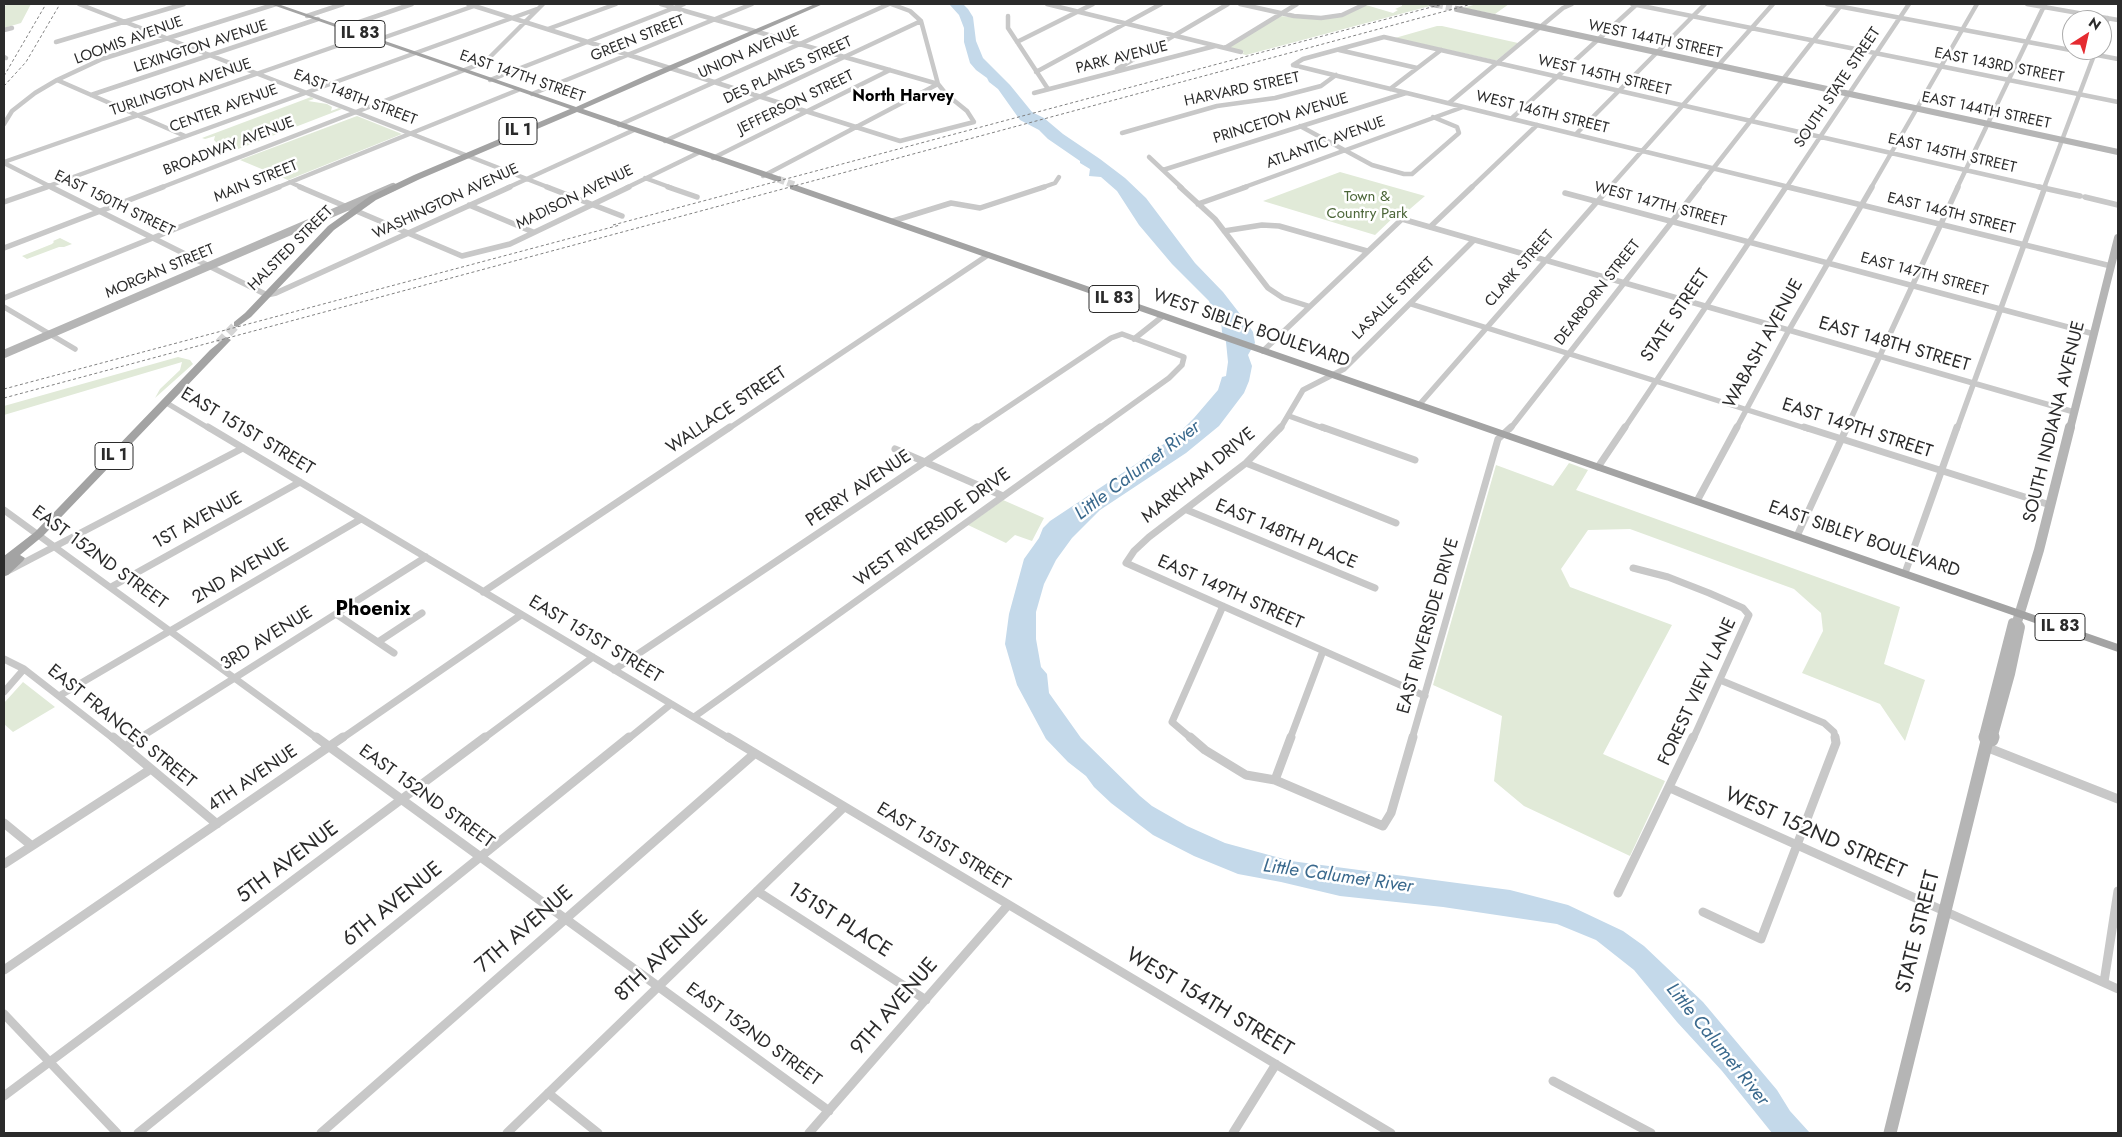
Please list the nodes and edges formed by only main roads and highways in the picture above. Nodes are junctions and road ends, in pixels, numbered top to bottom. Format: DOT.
graph roads {
  1 [pos="274,4"];
  2 [pos="820,4"];
  3 [pos="574,109"];
  4 [pos="776,180"];
  5 [pos="795,187"];
  6 [pos="243,320"];
  7 [pos="222,341"];
  8 [pos="1598,467"];
  9 [pos="39,534"];
  10 [pos="4,562"];
  11 [pos="4,573"];
  12 [pos="2118,648"];
  1 -- 3 [label="main road, EAST 147TH STREET / IL 83"];
  2 -- 3 [label="main road, HALSTED STREET / IL 1"];
  3 -- 4 [label="main road, EAST 147TH STREET / IL 83"];
  3 -- 6 [label="main road, HALSTED STREET / IL 1"];
  5 -- 8 [label="main road, WEST SIBLEY BOULEVARD / IL 83"];
  7 -- 9 [label="main road, IL 1"];
  8 -- 12 [label="main road, EAST SIBLEY BOULEVARD / IL 83"];
  9 -- 10 [label="main road, IL 1"];
  9 -- 11 [label="main road, IL 1"];
}
